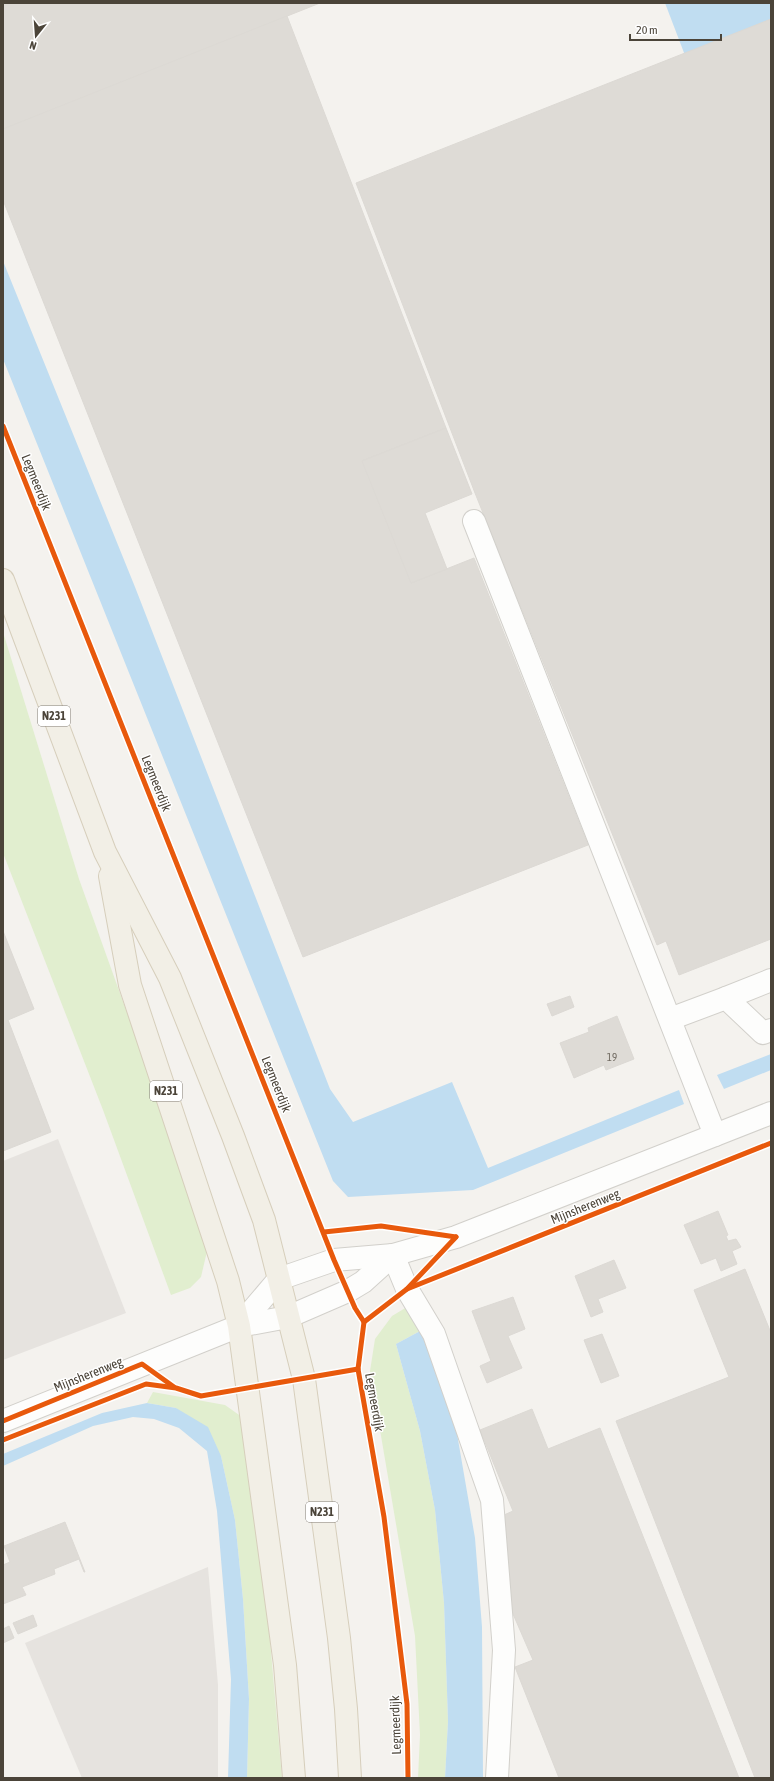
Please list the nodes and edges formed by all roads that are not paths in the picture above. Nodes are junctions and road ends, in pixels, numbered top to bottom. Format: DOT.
graph roads {
  1 [pos="474,521"];
  2 [pos="3,580"];
  3 [pos="105,852"];
  4 [pos="771,980"];
  5 [pos="726,998"];
  6 [pos="670,1019"];
  7 [pos="771,1030"];
  8 [pos="771,1113"];
  9 [pos="715,1135"];
  10 [pos="393,1255"];
  11 [pos="279,1279"];
  12 [pos="288,1317"];
  13 [pos="239,1326"];
  14 [pos="3,1420"];
  15 [pos="294,1778"];
  16 [pos="350,1778"];
  17 [pos="497,1778"];
  1 -- 6 [label="street"];
  2 -- 3 [label="main road, N231"];
  3 -- 11 [label="main road, N231"];
  3 -- 13 [label="main road, N231"];
  4 -- 5 [label="street"];
  5 -- 6 [label="street"];
  5 -- 7 [label="street"];
  6 -- 9 [label="street"];
  8 -- 9 [label="street, Mijnsherenweg"];
  9 -- 10 [label="street, Mijnsherenweg"];
  10 -- 11 [label="street, Mijnsherenweg"];
  10 -- 12 [label="street, Mijnsherenweg"];
  10 -- 17 [label="street"];
  11 -- 12 [label="main road, N231"];
  11 -- 13 [label="street, Mijnsherenweg"];
  12 -- 13 [label="street, Mijnsherenweg"];
  12 -- 16 [label="main road, N231"];
  13 -- 14 [label="street, Mijnsherenweg"];
  13 -- 15 [label="main road, N231"];
}
